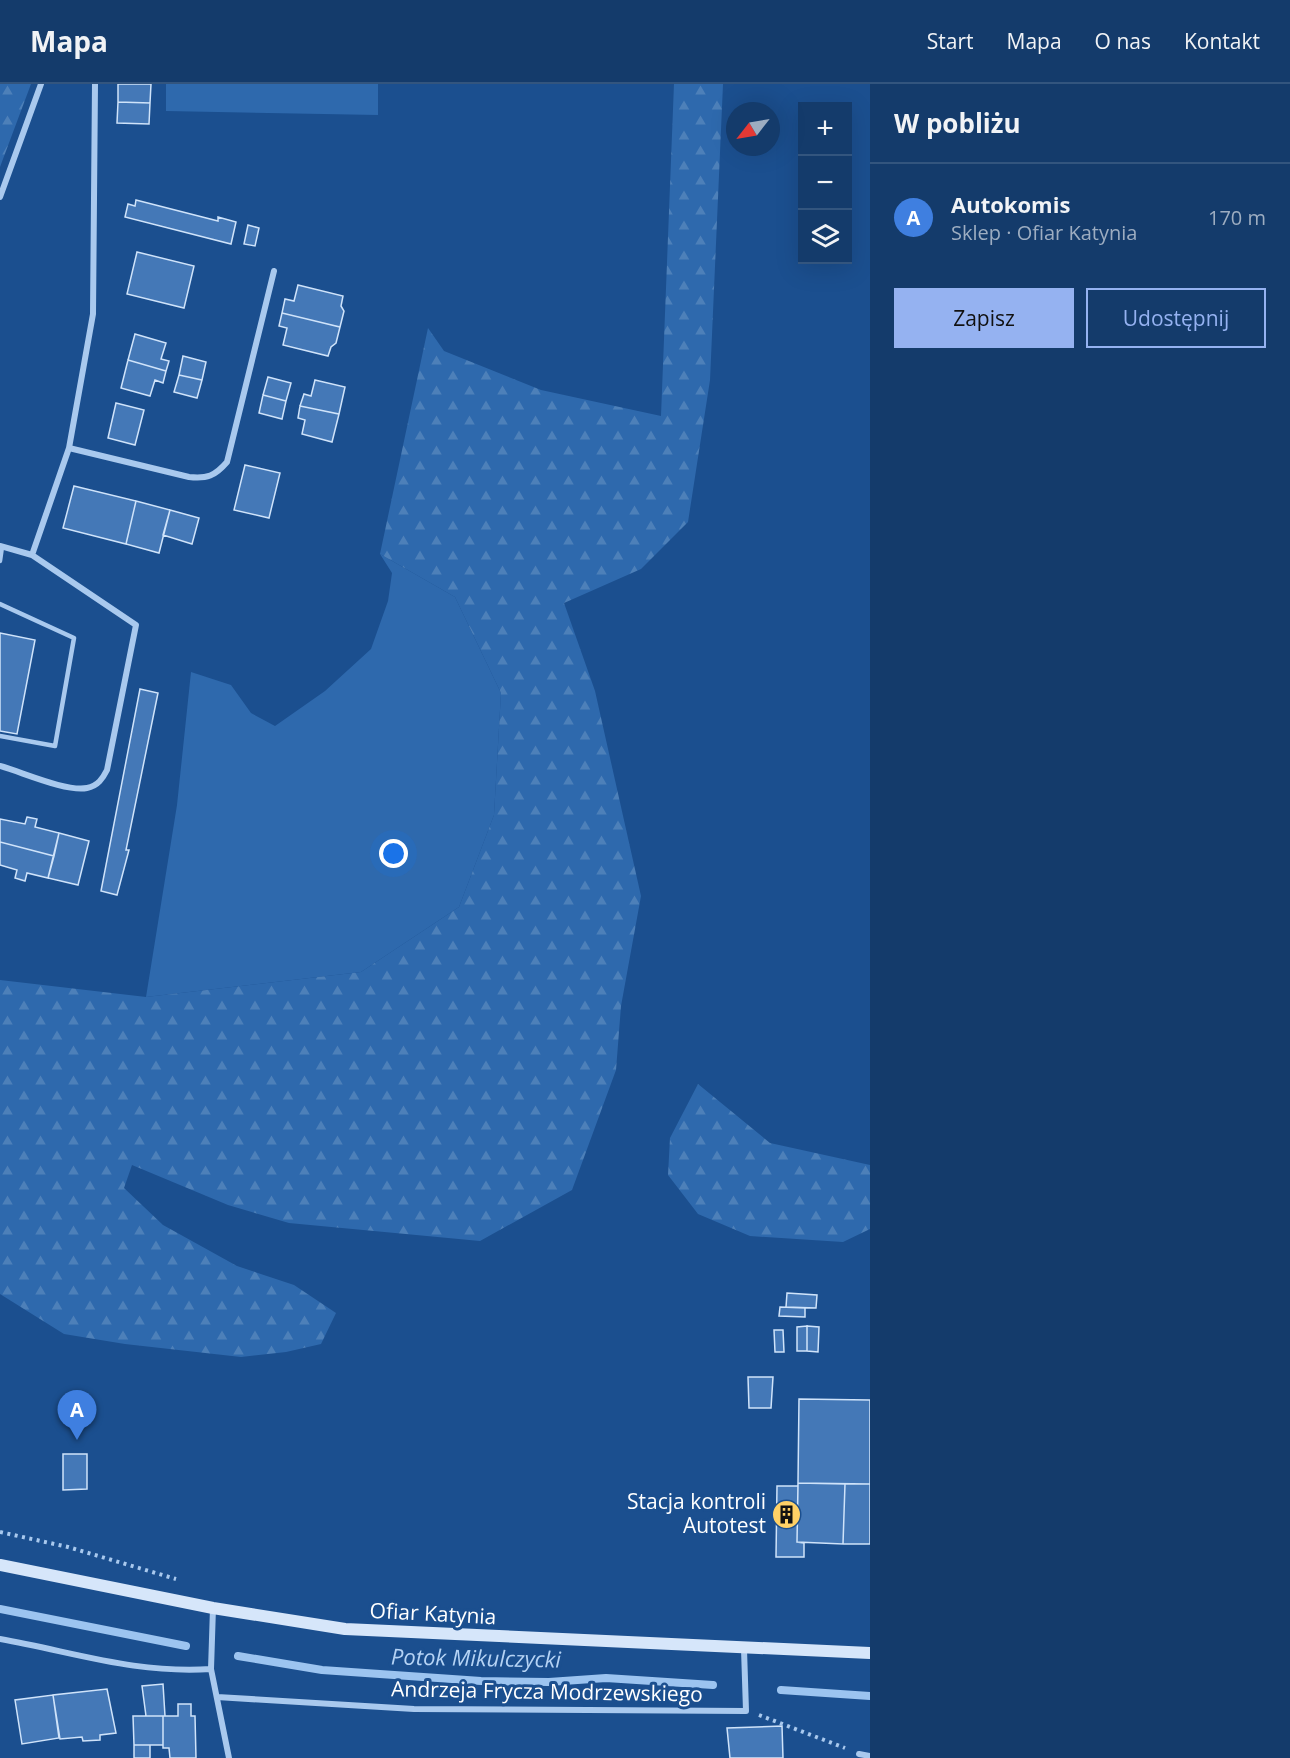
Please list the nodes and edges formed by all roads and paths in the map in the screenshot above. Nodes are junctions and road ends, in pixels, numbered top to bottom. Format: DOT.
graph roads {
  1 [pos="40,84"];
  2 [pos="95,84"];
  3 [pos="0,197"];
  4 [pos="274,271"];
  5 [pos="69,448"];
  6 [pos="1,546"];
  7 [pos="32,555"];
  8 [pos="0,561"];
  9 [pos="0,604"];
  10 [pos="0,736"];
  11 [pos="0,766"];
  12 [pos="0,1532"];
  13 [pos="0,1565"];
  14 [pos="184,1581"];
  15 [pos="213,1608"];
  16 [pos="0,1639"];
  17 [pos="744,1649"];
  18 [pos="870,1653"];
  19 [pos="211,1669"];
  20 [pos="217,1697"];
  21 [pos="746,1711"];
  22 [pos="859,1756"];
  23 [pos="870,1756"];
  24 [pos="229,1758"];
  1 -- 3 [label="street"];
  2 -- 5 [label="street"];
  4 -- 5 [label="street"];
  5 -- 7 [label="street"];
  6 -- 7 [label="street"];
  6 -- 8 [label="lane"];
  7 -- 11 [label="street"];
  9 -- 10 [label="lane"];
  12 -- 14 [label="path"];
  13 -- 15 [label="street, Ofiar Katynia"];
  15 -- 17 [label="street, Ofiar Katynia"];
  15 -- 19 [label="street"];
  16 -- 19 [label="street"];
  17 -- 18 [label="street, Ofiar Katynia"];
  17 -- 21 [label="street"];
  19 -- 20 [label="street"];
  20 -- 21 [label="street, Andrzeja Frycza Modrzewskiego"];
  20 -- 24 [label="street"];
  21 -- 22 [label="path"];
  22 -- 23 [label="street"];
}
